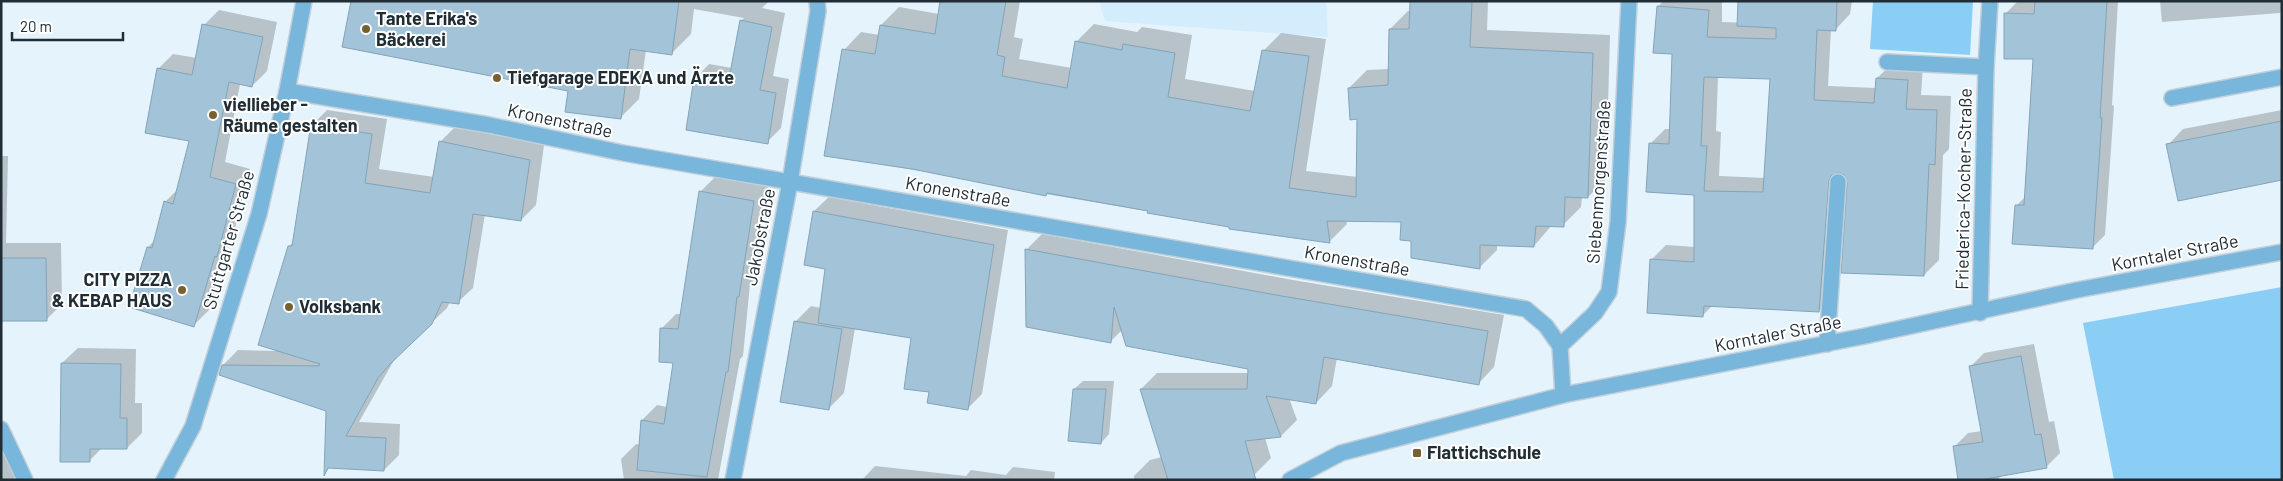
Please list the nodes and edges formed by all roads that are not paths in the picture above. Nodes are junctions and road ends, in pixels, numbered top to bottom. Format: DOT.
graph roads {
  1 [pos="304,1"];
  2 [pos="817,1"];
  3 [pos="1629,1"];
  4 [pos="1990,1"];
  5 [pos="1887,62"];
  6 [pos="1986,67"];
  7 [pos="2282,76"];
  8 [pos="287,91"];
  9 [pos="2172,98"];
  10 [pos="790,182"];
  11 [pos="1838,182"];
  12 [pos="2282,252"];
  13 [pos="1980,313"];
  14 [pos="1827,344"];
  15 [pos="1560,346"];
  16 [pos="1563,395"];
  17 [pos="1,429"];
  18 [pos="25,480"];
  19 [pos="164,480"];
  20 [pos="733,480"];
  21 [pos="1290,480"];
  1 -- 8 [label="street, Stuttgarter Straße"];
  2 -- 10 [label="street, Jakobstraße"];
  3 -- 15 [label="street, Siebenmorgenstraße"];
  4 -- 6 [label="street, Friederica-Kocher-Straße"];
  5 -- 6 [label="street, Friederica-Kocher-Straße"];
  6 -- 13 [label="street, Friederica-Kocher-Straße"];
  7 -- 9 [label="street"];
  8 -- 10 [label="street, Kronenstraße"];
  8 -- 19 [label="street, Stuttgarter Straße"];
  10 -- 15 [label="street, Kronenstraße"];
  10 -- 20 [label="street, Jakobstraße"];
  11 -- 14 [label="street"];
  12 -- 13 [label="street, Korntaler Straße"];
  13 -- 14 [label="street, Korntaler Straße"];
  14 -- 16 [label="street, Korntaler Straße"];
  15 -- 16 [label="street"];
  16 -- 21 [label="street, Korntaler Straße"];
  17 -- 18 [label="street"];
}
